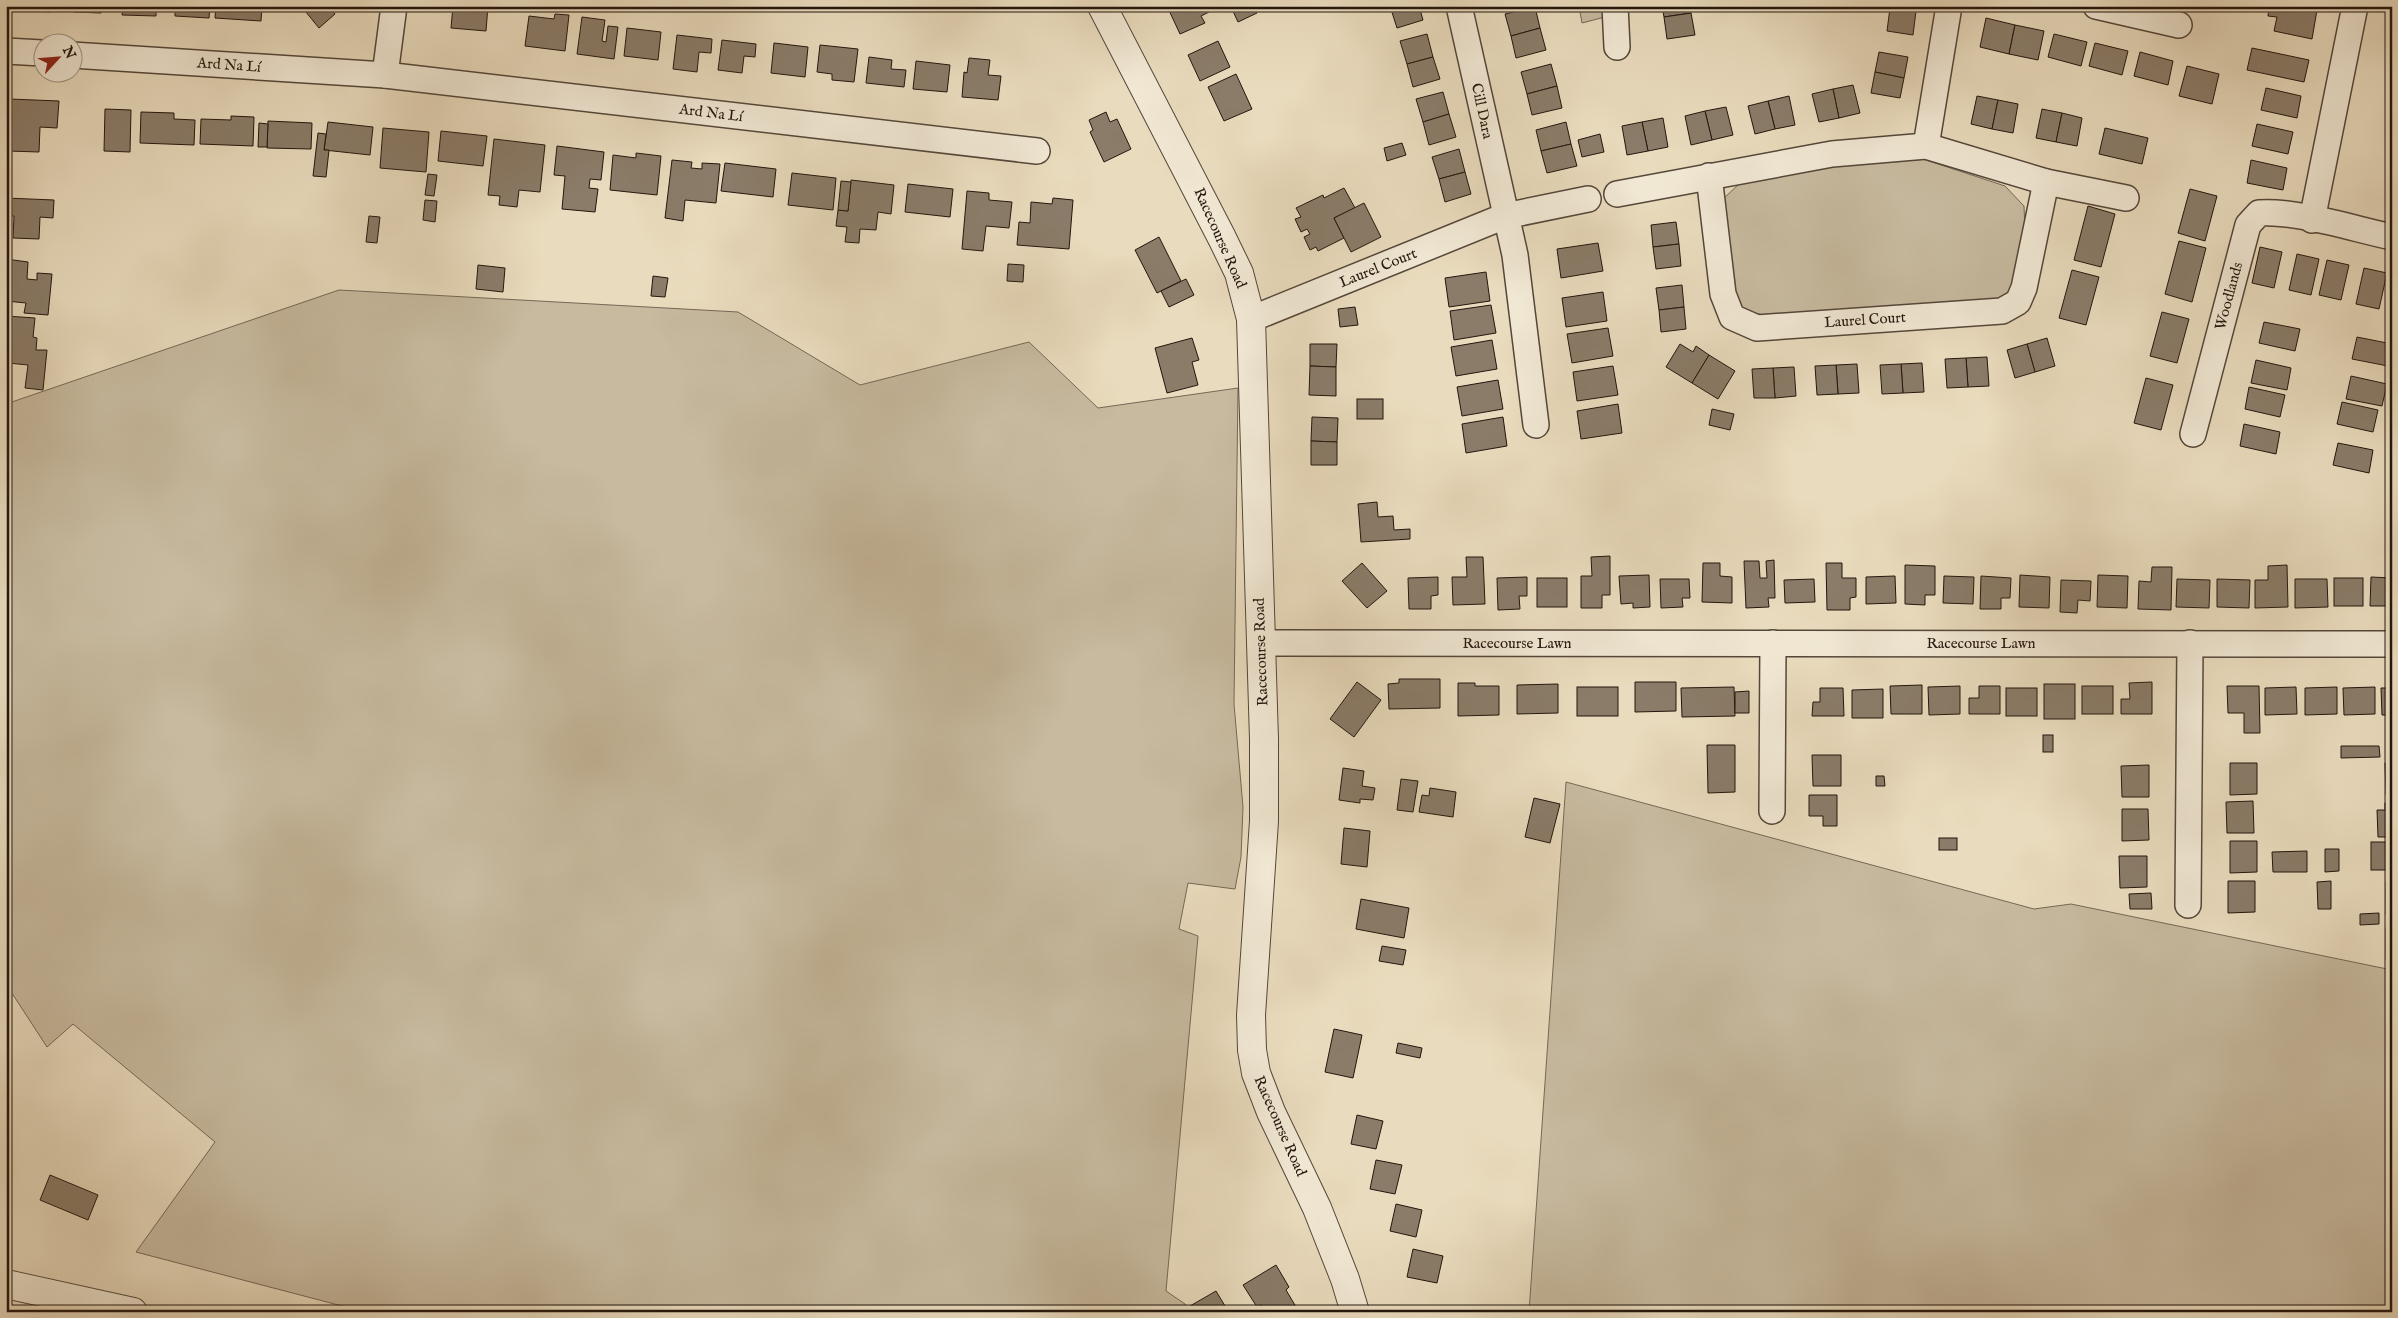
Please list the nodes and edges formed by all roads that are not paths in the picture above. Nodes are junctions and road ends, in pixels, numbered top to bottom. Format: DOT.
graph roads {
  1 [pos="394,6"];
  2 [pos="1102,6"];
  3 [pos="1459,6"];
  4 [pos="1616,6"];
  5 [pos="1949,6"];
  6 [pos="2096,6"];
  7 [pos="2355,6"];
  8 [pos="2178,25"];
  9 [pos="1618,47"];
  10 [pos="6,50"];
  11 [pos="32,52"];
  12 [pos="82,56"];
  13 [pos="386,75"];
  14 [pos="1926,146"];
  15 [pos="1037,151"];
  16 [pos="1709,176"];
  17 [pos="2046,182"];
  18 [pos="1618,194"];
  19 [pos="2126,198"];
  20 [pos="1588,199"];
  21 [pos="1505,216"];
  22 [pos="2312,220"];
  23 [pos="2392,237"];
  24 [pos="1251,319"];
  25 [pos="1536,425"];
  26 [pos="2193,434"];
  27 [pos="2190,642"];
  28 [pos="1261,643"];
  29 [pos="1773,643"];
  30 [pos="2392,644"];
  31 [pos="1772,811"];
  32 [pos="2188,906"];
  33 [pos="6,1284"];
  34 [pos="133,1312"];
  35 [pos="1355,1312"];
  1 -- 13 [label="street"];
  2 -- 24 [label="street, Racecourse Road"];
  3 -- 21 [label="street, Cill Dara"];
  4 -- 9 [label="street"];
  5 -- 14 [label="street"];
  6 -- 8 [label="street"];
  7 -- 22 [label="street"];
  10 -- 11 [label="street"];
  12 -- 13 [label="street, Ard Na Lí"];
  13 -- 15 [label="street, Ard Na Lí"];
  14 -- 16 [label="street"];
  14 -- 17 [label="street"];
  16 -- 17 [label="street, Laurel Court"];
  16 -- 18 [label="street"];
  17 -- 19 [label="street"];
  20 -- 21 [label="street, Laurel Court"];
  21 -- 24 [label="street, Laurel Court"];
  21 -- 25 [label="street"];
  22 -- 23 [label="street, Woodlands"];
  22 -- 26 [label="street, Woodlands"];
  24 -- 28 [label="street, Racecourse Road"];
  27 -- 29 [label="street, Racecourse Lawn"];
  27 -- 30 [label="street, Racecourse Lawn"];
  27 -- 32 [label="street"];
  28 -- 29 [label="street, Racecourse Lawn"];
  28 -- 35 [label="street, Racecourse Road"];
  29 -- 31 [label="street"];
  33 -- 34 [label="street"];
}
